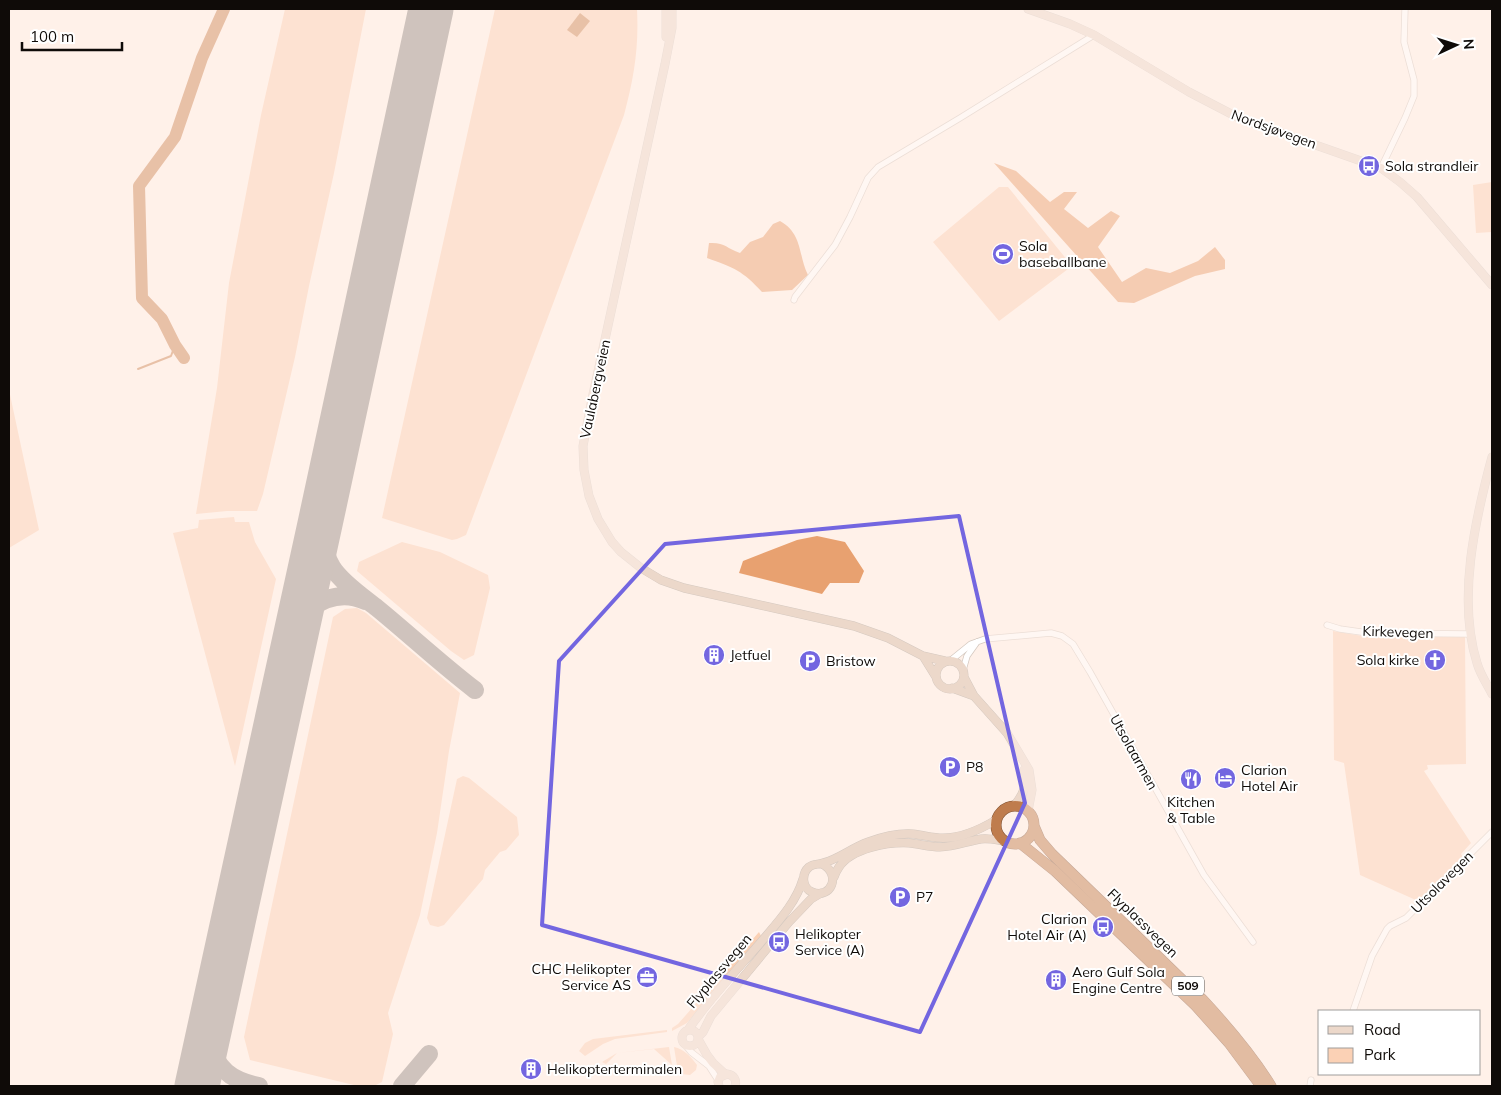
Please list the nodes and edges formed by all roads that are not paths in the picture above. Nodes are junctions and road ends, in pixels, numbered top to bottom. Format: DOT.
graph roads {
  1 [pos="666,9"];
  2 [pos="672,9"];
  3 [pos="1028,9"];
  4 [pos="1405,9"];
  5 [pos="1094,35"];
  6 [pos="667,50"];
  7 [pos="1381,168"];
  8 [pos="1492,285"];
  9 [pos="794,300"];
  10 [pos="1492,456"];
  11 [pos="1327,624"];
  12 [pos="1470,634"];
  13 [pos="977,642"];
  14 [pos="923,656"];
  15 [pos="948,661"];
  16 [pos="963,673"];
  17 [pos="936,677"];
  18 [pos="952,688"];
  19 [pos="1492,694"];
  20 [pos="974,696"];
  21 [pos="1024,763"];
  22 [pos="1014,806"];
  23 [pos="1028,811"];
  24 [pos="996,820"];
  25 [pos="1034,826"];
  26 [pos="1492,832"];
  27 [pos="1004,841"];
  28 [pos="1020,843"];
  29 [pos="822,864"];
  30 [pos="834,877"];
  31 [pos="803,879"];
  32 [pos="821,893"];
  33 [pos="1253,942"];
  34 [pos="1354,1010"];
  35 [pos="688,1030"];
  36 [pos="698,1038"];
  37 [pos="687,1046"];
  38 [pos="725,1074"];
  39 [pos="719,1083"];
  40 [pos="737,1084"];
  41 [pos="1261,1086"];
  42 [pos="1271,1086"];
  1 -- 6 [label="street, Vaulabergveien"];
  2 -- 6 [label="street, Vaulabergveien"];
  3 -- 5 [label="street, Nordsjøvegen"];
  4 -- 7 [label="street"];
  5 -- 7 [label="street, Nordsjøvegen"];
  5 -- 9 [label="street"];
  6 -- 14 [label="street, Vaulabergveien"];
  7 -- 8 [label="street, Nordsjøvegen"];
  10 -- 12 [label="street"];
  11 -- 12 [label="street, Kirkevegen"];
  12 -- 19 [label="street"];
  13 -- 15 [label="street, Utsolaarmen"];
  13 -- 16 [label="street"];
  13 -- 33 [label="street, Utsolaarmen"];
  14 -- 15 [label="street, Vaulabergveien"];
  14 -- 17 [label="street"];
  15 -- 16 [label="street"];
  15 -- 17 [label="street"];
  16 -- 18 [label="street"];
  16 -- 20 [label="street"];
  17 -- 18 [label="street"];
  18 -- 20 [label="street"];
  20 -- 21 [label="street"];
  21 -- 22 [label="street"];
  21 -- 23 [label="street"];
  22 -- 23 [label="highway"];
  22 -- 24 [label="highway"];
  23 -- 25 [label="highway, 509"];
  24 -- 27 [label="highway"];
  24 -- 29 [label="street"];
  25 -- 28 [label="highway"];
  25 -- 42 [label="highway, Flyplassvegen / 509"];
  26 -- 34 [label="street, Utsolavegen"];
  27 -- 28 [label="highway"];
  27 -- 30 [label="street"];
  28 -- 41 [label="highway, Flyplassvegen / 509"];
  29 -- 30 [label="street"];
  29 -- 31 [label="street"];
  30 -- 32 [label="street"];
  31 -- 32 [label="street"];
  31 -- 35 [label="street, Flyplassvegen"];
  32 -- 36 [label="street, Flyplassvegen"];
  35 -- 36 [label="street, Flyplassvegen"];
  35 -- 37 [label="street, Flyplassvegen"];
  36 -- 37 [label="street, Flyplassvegen"];
  36 -- 38 [label="street, Flyplassvegen"];
  37 -- 39 [label="street"];
  38 -- 39 [label="street"];
  38 -- 40 [label="street, Flyplassvegen"];
}
